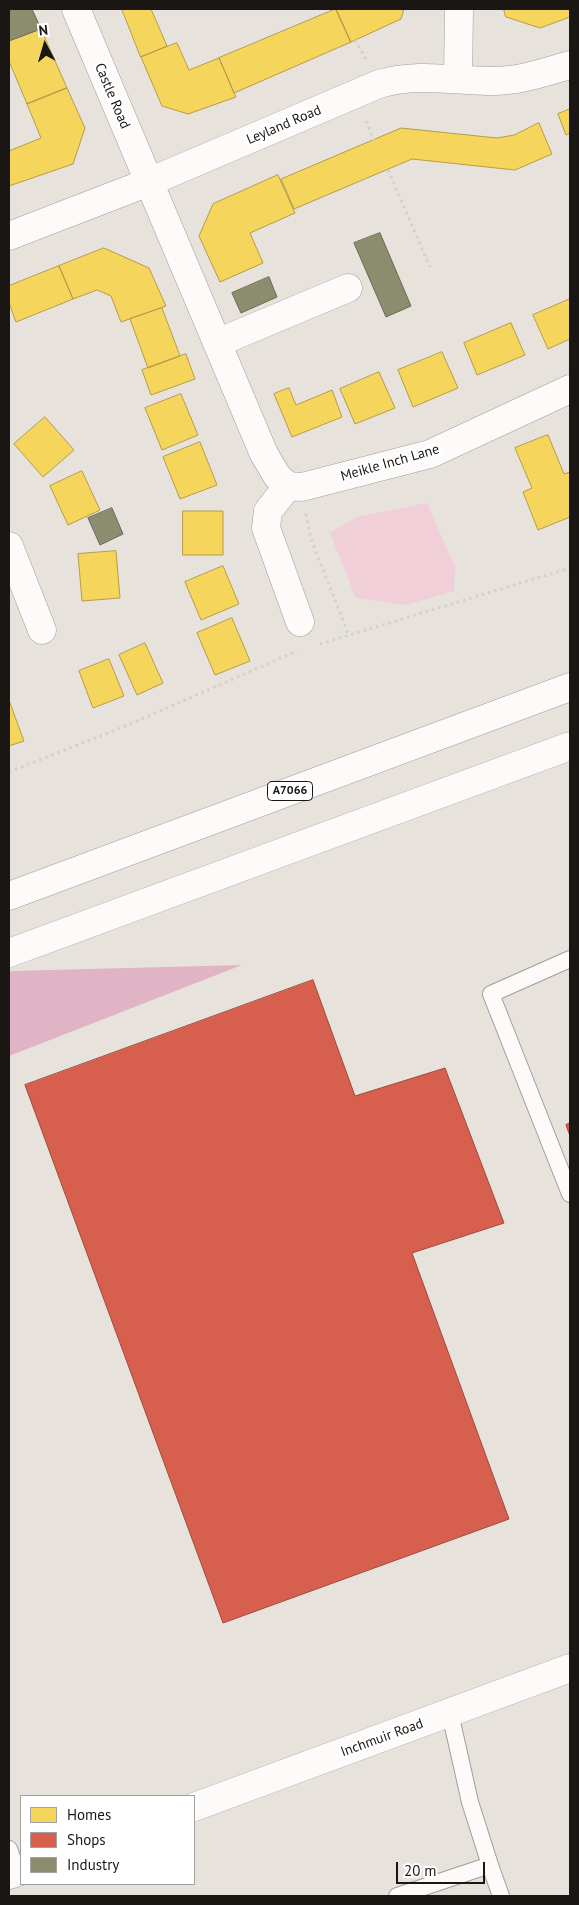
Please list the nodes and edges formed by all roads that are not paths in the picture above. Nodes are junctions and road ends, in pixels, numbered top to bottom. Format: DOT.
graph roads {
  1 [pos="76,9"];
  2 [pos="459,9"];
  3 [pos="570,64"];
  4 [pos="458,79"];
  5 [pos="149,182"];
  6 [pos="9,236"];
  7 [pos="348,288"];
  8 [pos="217,343"];
  9 [pos="570,389"];
  10 [pos="295,486"];
  11 [pos="9,546"];
  12 [pos="300,622"];
  13 [pos="42,630"];
  14 [pos="570,687"];
  15 [pos="570,746"];
  16 [pos="9,896"];
  17 [pos="9,953"];
  18 [pos="570,959"];
  19 [pos="570,1194"];
  20 [pos="570,1668"];
  21 [pos="450,1712"];
  22 [pos="195,1807"];
  23 [pos="490,1865"];
  24 [pos="398,1896"];
  25 [pos="501,1896"];
  1 -- 5 [label="street, Castle Road"];
  2 -- 4 [label="street"];
  3 -- 4 [label="street, Leyland Road"];
  4 -- 5 [label="street, Leyland Road"];
  5 -- 6 [label="street, Leyland Road"];
  5 -- 8 [label="street"];
  7 -- 8 [label="street"];
  8 -- 10 [label="street"];
  9 -- 10 [label="street, Meikle Inch Lane"];
  10 -- 12 [label="street"];
  11 -- 13 [label="street"];
  14 -- 16 [label="street, A7066"];
  15 -- 17 [label="street"];
  18 -- 19 [label="lane"];
  20 -- 21 [label="street, Inchmuir Road"];
  21 -- 22 [label="street, Inchmuir Road"];
  21 -- 23 [label="lane"];
  23 -- 24 [label="lane"];
  23 -- 25 [label="lane"];
}
